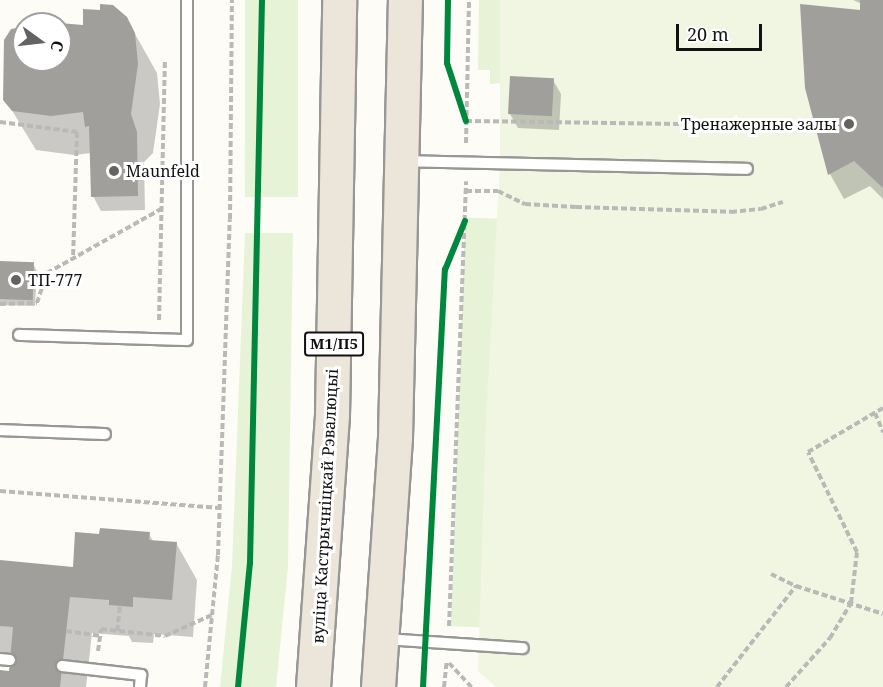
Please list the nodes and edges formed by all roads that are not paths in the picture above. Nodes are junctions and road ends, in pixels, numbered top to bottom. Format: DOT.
graph roads {
  1 [pos="188,0"];
  2 [pos="339,0"];
  3 [pos="405,0"];
  4 [pos="404,161"];
  5 [pos="747,169"];
  6 [pos="19,334"];
  7 [pos="0,430"];
  8 [pos="105,434"];
  9 [pos="382,638"];
  10 [pos="524,648"];
  11 [pos="62,666"];
  12 [pos="140,687"];
  13 [pos="313,687"];
  14 [pos="378,687"];
  1 -- 6 [label="lane"];
  2 -- 13 [label="highway, вуліца Кастрычніцкай Рэвалюцыі / М1/П5"];
  3 -- 4 [label="highway"];
  4 -- 5 [label="lane"];
  4 -- 9 [label="highway"];
  7 -- 8 [label="lane"];
  9 -- 10 [label="lane"];
  9 -- 14 [label="highway"];
  11 -- 12 [label="lane"];
}
